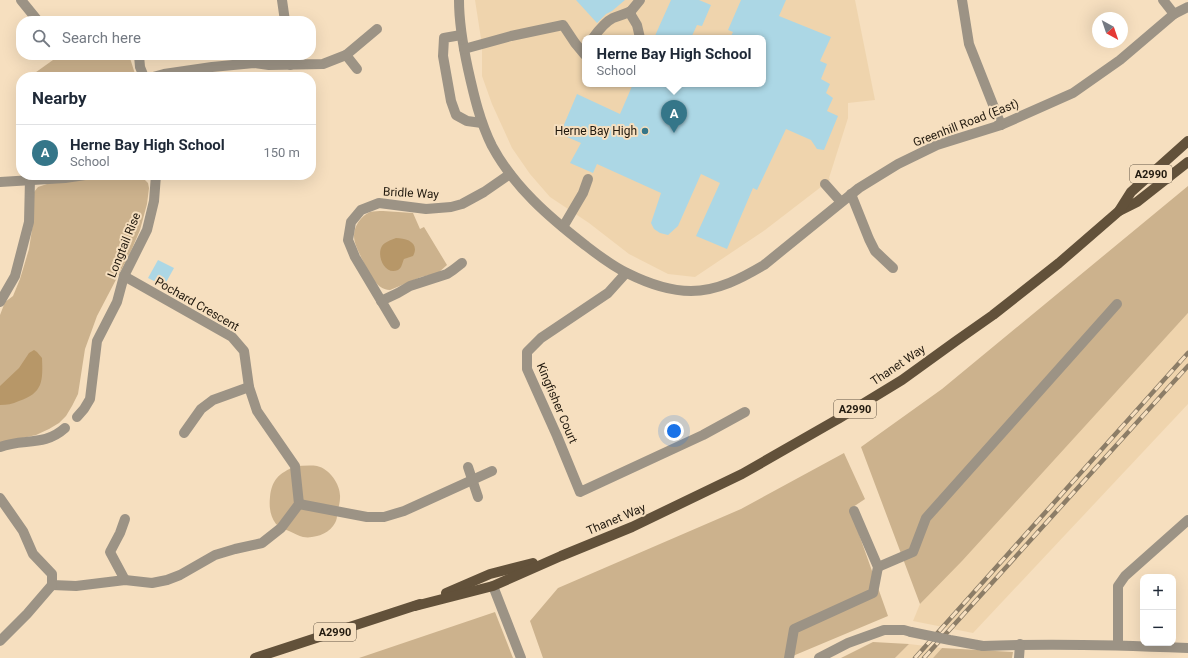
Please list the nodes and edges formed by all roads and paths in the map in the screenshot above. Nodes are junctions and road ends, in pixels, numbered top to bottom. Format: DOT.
graph roads {
  1 [pos="21,0"];
  2 [pos="282,0"];
  3 [pos="459,0"];
  4 [pos="640,0"];
  5 [pos="962,0"];
  6 [pos="1164,0"];
  7 [pos="1188,7"];
  8 [pos="631,11"];
  9 [pos="1174,14"];
  10 [pos="34,16"];
  11 [pos="284,16"];
  12 [pos="377,29"];
  13 [pos="461,35"];
  14 [pos="595,35"];
  15 [pos="640,35"];
  16 [pos="464,49"];
  17 [pos="582,49"];
  18 [pos="346,55"];
  19 [pos="139,60"];
  20 [pos="290,60"];
  21 [pos="357,69"];
  22 [pos="142,72"];
  23 [pos="176,72"];
  24 [pos="482,123"];
  25 [pos="1001,125"];
  26 [pos="1188,141"];
  27 [pos="1188,162"];
  28 [pos="510,174"];
  29 [pos="588,179"];
  30 [pos="24,180"];
  31 [pos="30,180"];
  32 [pos="156,180"];
  33 [pos="0,182"];
  34 [pos="825,184"];
  35 [pos="851,194"];
  36 [pos="841,202"];
  37 [pos="1119,211"];
  38 [pos="563,227"];
  39 [pos="462,263"];
  40 [pos="893,268"];
  41 [pos="626,273"];
  42 [pos="124,276"];
  43 [pos="381,301"];
  44 [pos="0,302"];
  45 [pos="1117,304"];
  46 [pos="395,324"];
  47 [pos="249,387"];
  48 [pos="745,412"];
  49 [pos="77,417"];
  50 [pos="65,428"];
  51 [pos="184,433"];
  52 [pos="0,447"];
  53 [pos="468,467"];
  54 [pos="492,471"];
  55 [pos="472,481"];
  56 [pos="478,497"];
  57 [pos="0,498"];
  58 [pos="299,504"];
  59 [pos="854,510"];
  60 [pos="125,519"];
  61 [pos="1188,520"];
  62 [pos="561,556"];
  63 [pos="878,568"];
  64 [pos="125,580"];
  65 [pos="52,585"];
  66 [pos="493,586"];
  67 [pos="415,606"];
  68 [pos="0,641"];
  69 [pos="1020,644"];
  70 [pos="1118,645"];
  71 [pos="1188,648"];
  72 [pos="255,658"];
  73 [pos="521,658"];
  74 [pos="789,658"];
  75 [pos="819,658"];
  76 [pos="1019,658"];
  1 -- 10 [label="street"];
  2 -- 11 [label="street"];
  3 -- 13 [label="street, Greenhill Road (East)"];
  4 -- 8 [label="street"];
  5 -- 25 [label="street"];
  6 -- 9 [label="street"];
  7 -- 9 [label="street, Greenhill Road (East)"];
  8 -- 14 [label="street"];
  8 -- 15 [label="street"];
  9 -- 25 [label="street, Greenhill Road (East)"];
  12 -- 18 [label="street"];
  13 -- 16 [label="street, Greenhill Road (East)"];
  13 -- 24 [label="street"];
  16 -- 17 [label="street"];
  16 -- 24 [label="street, Greenhill Road (East)"];
  18 -- 20 [label="street"];
  18 -- 21 [label="street"];
  19 -- 22 [label="street"];
  20 -- 23 [label="street"];
  24 -- 28 [label="street, Greenhill Road (East)"];
  25 -- 35 [label="street, Greenhill Road (East)"];
  26 -- 37 [label="main road, Thanet Way / A2990"];
  27 -- 37 [label="main road, Thanet Way / A2990"];
  28 -- 38 [label="street, Greenhill Road (East)"];
  28 -- 43 [label="street, Bridle Way"];
  29 -- 38 [label="street"];
  30 -- 33 [label="street"];
  31 -- 44 [label="street"];
  32 -- 42 [label="street, Longtail Rise"];
  34 -- 36 [label="street"];
  35 -- 36 [label="street, Greenhill Road (East)"];
  35 -- 40 [label="street"];
  36 -- 41 [label="street, Greenhill Road (East)"];
  37 -- 62 [label="main road, Thanet Way / A2990"];
  38 -- 41 [label="street, Greenhill Road (East)"];
  39 -- 43 [label="street"];
  41 -- 48 [label="street, Kingfisher Court"];
  42 -- 47 [label="street, Pochard Crescent"];
  42 -- 49 [label="street, Longtail Rise"];
  43 -- 46 [label="street, Bridle Way"];
  45 -- 63 [label="street"];
  47 -- 51 [label="street"];
  47 -- 58 [label="street, Pochard Crescent"];
  50 -- 52 [label="street"];
  53 -- 55 [label="street"];
  54 -- 55 [label="street"];
  55 -- 56 [label="street"];
  55 -- 58 [label="street"];
  57 -- 65 [label="street"];
  58 -- 64 [label="street"];
  59 -- 63 [label="street"];
  60 -- 64 [label="street"];
  61 -- 70 [label="street"];
  62 -- 66 [label="main road, Thanet Way / A2990"];
  62 -- 67 [label="main road, Thanet Way / A2990"];
  63 -- 74 [label="street"];
  64 -- 65 [label="street"];
  65 -- 68 [label="street"];
  66 -- 67 [label="main road, Thanet Way / A2990"];
  66 -- 73 [label="street"];
  67 -- 72 [label="main road, Thanet Way / A2990"];
  69 -- 70 [label="street"];
  69 -- 75 [label="street, bridge"];
  69 -- 76 [label="street"];
  70 -- 71 [label="street"];
}
